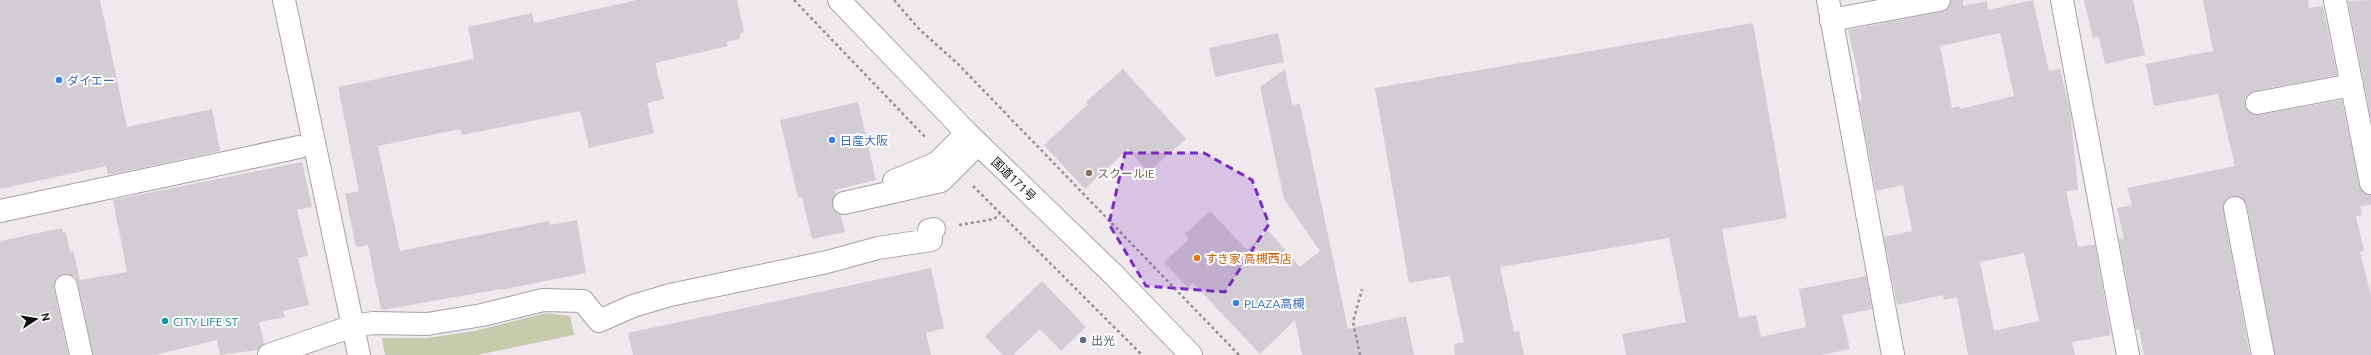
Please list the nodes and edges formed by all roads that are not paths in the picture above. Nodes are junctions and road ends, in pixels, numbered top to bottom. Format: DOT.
graph roads {
  1 [pos="284,0"];
  2 [pos="839,0"];
  3 [pos="1940,0"];
  4 [pos="2062,0"];
  5 [pos="2335,0"];
  6 [pos="1830,10"];
  7 [pos="2352,85"];
  8 [pos="2257,103"];
  9 [pos="973,139"];
  10 [pos="299,147"];
  11 [pos="2371,183"];
  12 [pos="850,202"];
  13 [pos="2235,208"];
  14 [pos="0,211"];
  15 [pos="934,229"];
  16 [pos="66,286"];
  17 [pos="353,326"];
  18 [pos="81,355"];
  19 [pos="269,355"];
  20 [pos="359,355"];
  21 [pos="1191,355"];
  22 [pos="1893,355"];
  23 [pos="2128,355"];
  24 [pos="2263,355"];
  1 -- 17 [label="main road"];
  2 -- 9 [label="main road, 国道171号"];
  3 -- 6 [label="main road"];
  4 -- 23 [label="main road"];
  5 -- 7 [label="main road"];
  6 -- 22 [label="main road"];
  7 -- 8 [label="main road"];
  7 -- 11 [label="main road"];
  9 -- 12 [label="main road"];
  9 -- 21 [label="main road, 国道171号"];
  10 -- 14 [label="main road"];
  13 -- 24 [label="main road"];
  15 -- 17 [label="main road"];
  16 -- 18 [label="main road"];
  17 -- 19 [label="main road"];
  17 -- 20 [label="main road"];
}
